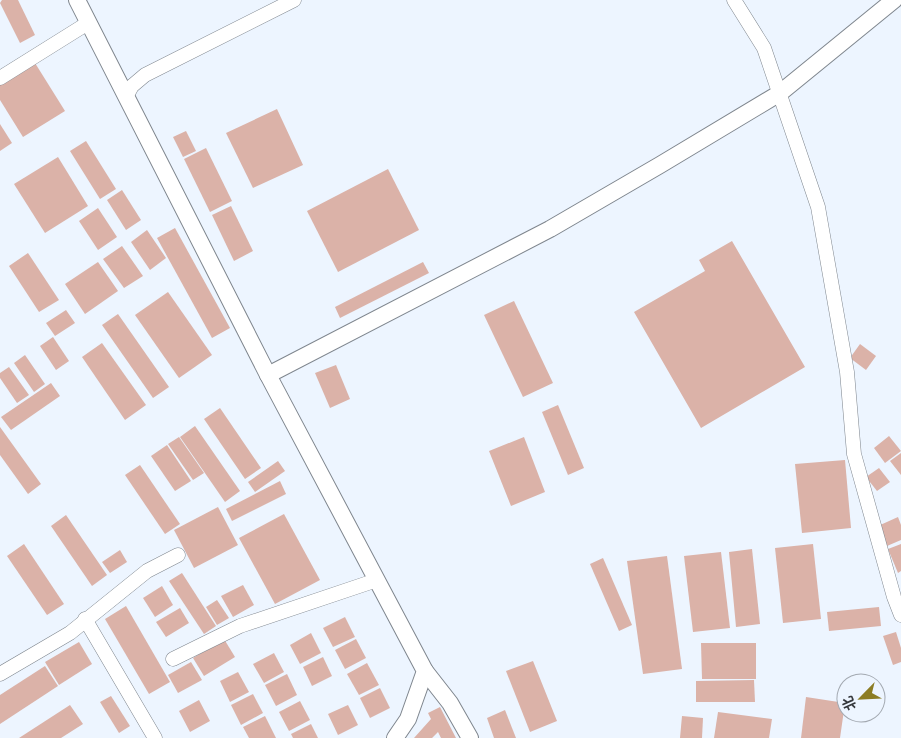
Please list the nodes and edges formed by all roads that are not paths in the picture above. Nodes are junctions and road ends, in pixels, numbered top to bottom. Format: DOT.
graph roads {
  1 [pos="77,0"];
  2 [pos="294,0"];
  3 [pos="734,0"];
  4 [pos="894,0"];
  5 [pos="88,23"];
  6 [pos="0,78"];
  7 [pos="780,93"];
  8 [pos="126,98"];
  9 [pos="268,375"];
  10 [pos="178,555"];
  11 [pos="377,580"];
  12 [pos="901,615"];
  13 [pos="85,619"];
  14 [pos="173,659"];
  15 [pos="425,671"];
  16 [pos="0,674"];
  17 [pos="155,738"];
  18 [pos="395,738"];
  19 [pos="470,738"];
  1 -- 5 [label="street"];
  2 -- 8 [label="street"];
  3 -- 7 [label="street"];
  4 -- 7 [label="street"];
  5 -- 6 [label="street"];
  5 -- 8 [label="street"];
  7 -- 9 [label="street"];
  7 -- 12 [label="street"];
  8 -- 9 [label="street"];
  9 -- 11 [label="street"];
  10 -- 13 [label="street"];
  11 -- 14 [label="street"];
  11 -- 15 [label="street"];
  13 -- 16 [label="street"];
  13 -- 17 [label="street"];
  15 -- 18 [label="street"];
  15 -- 19 [label="street"];
}
